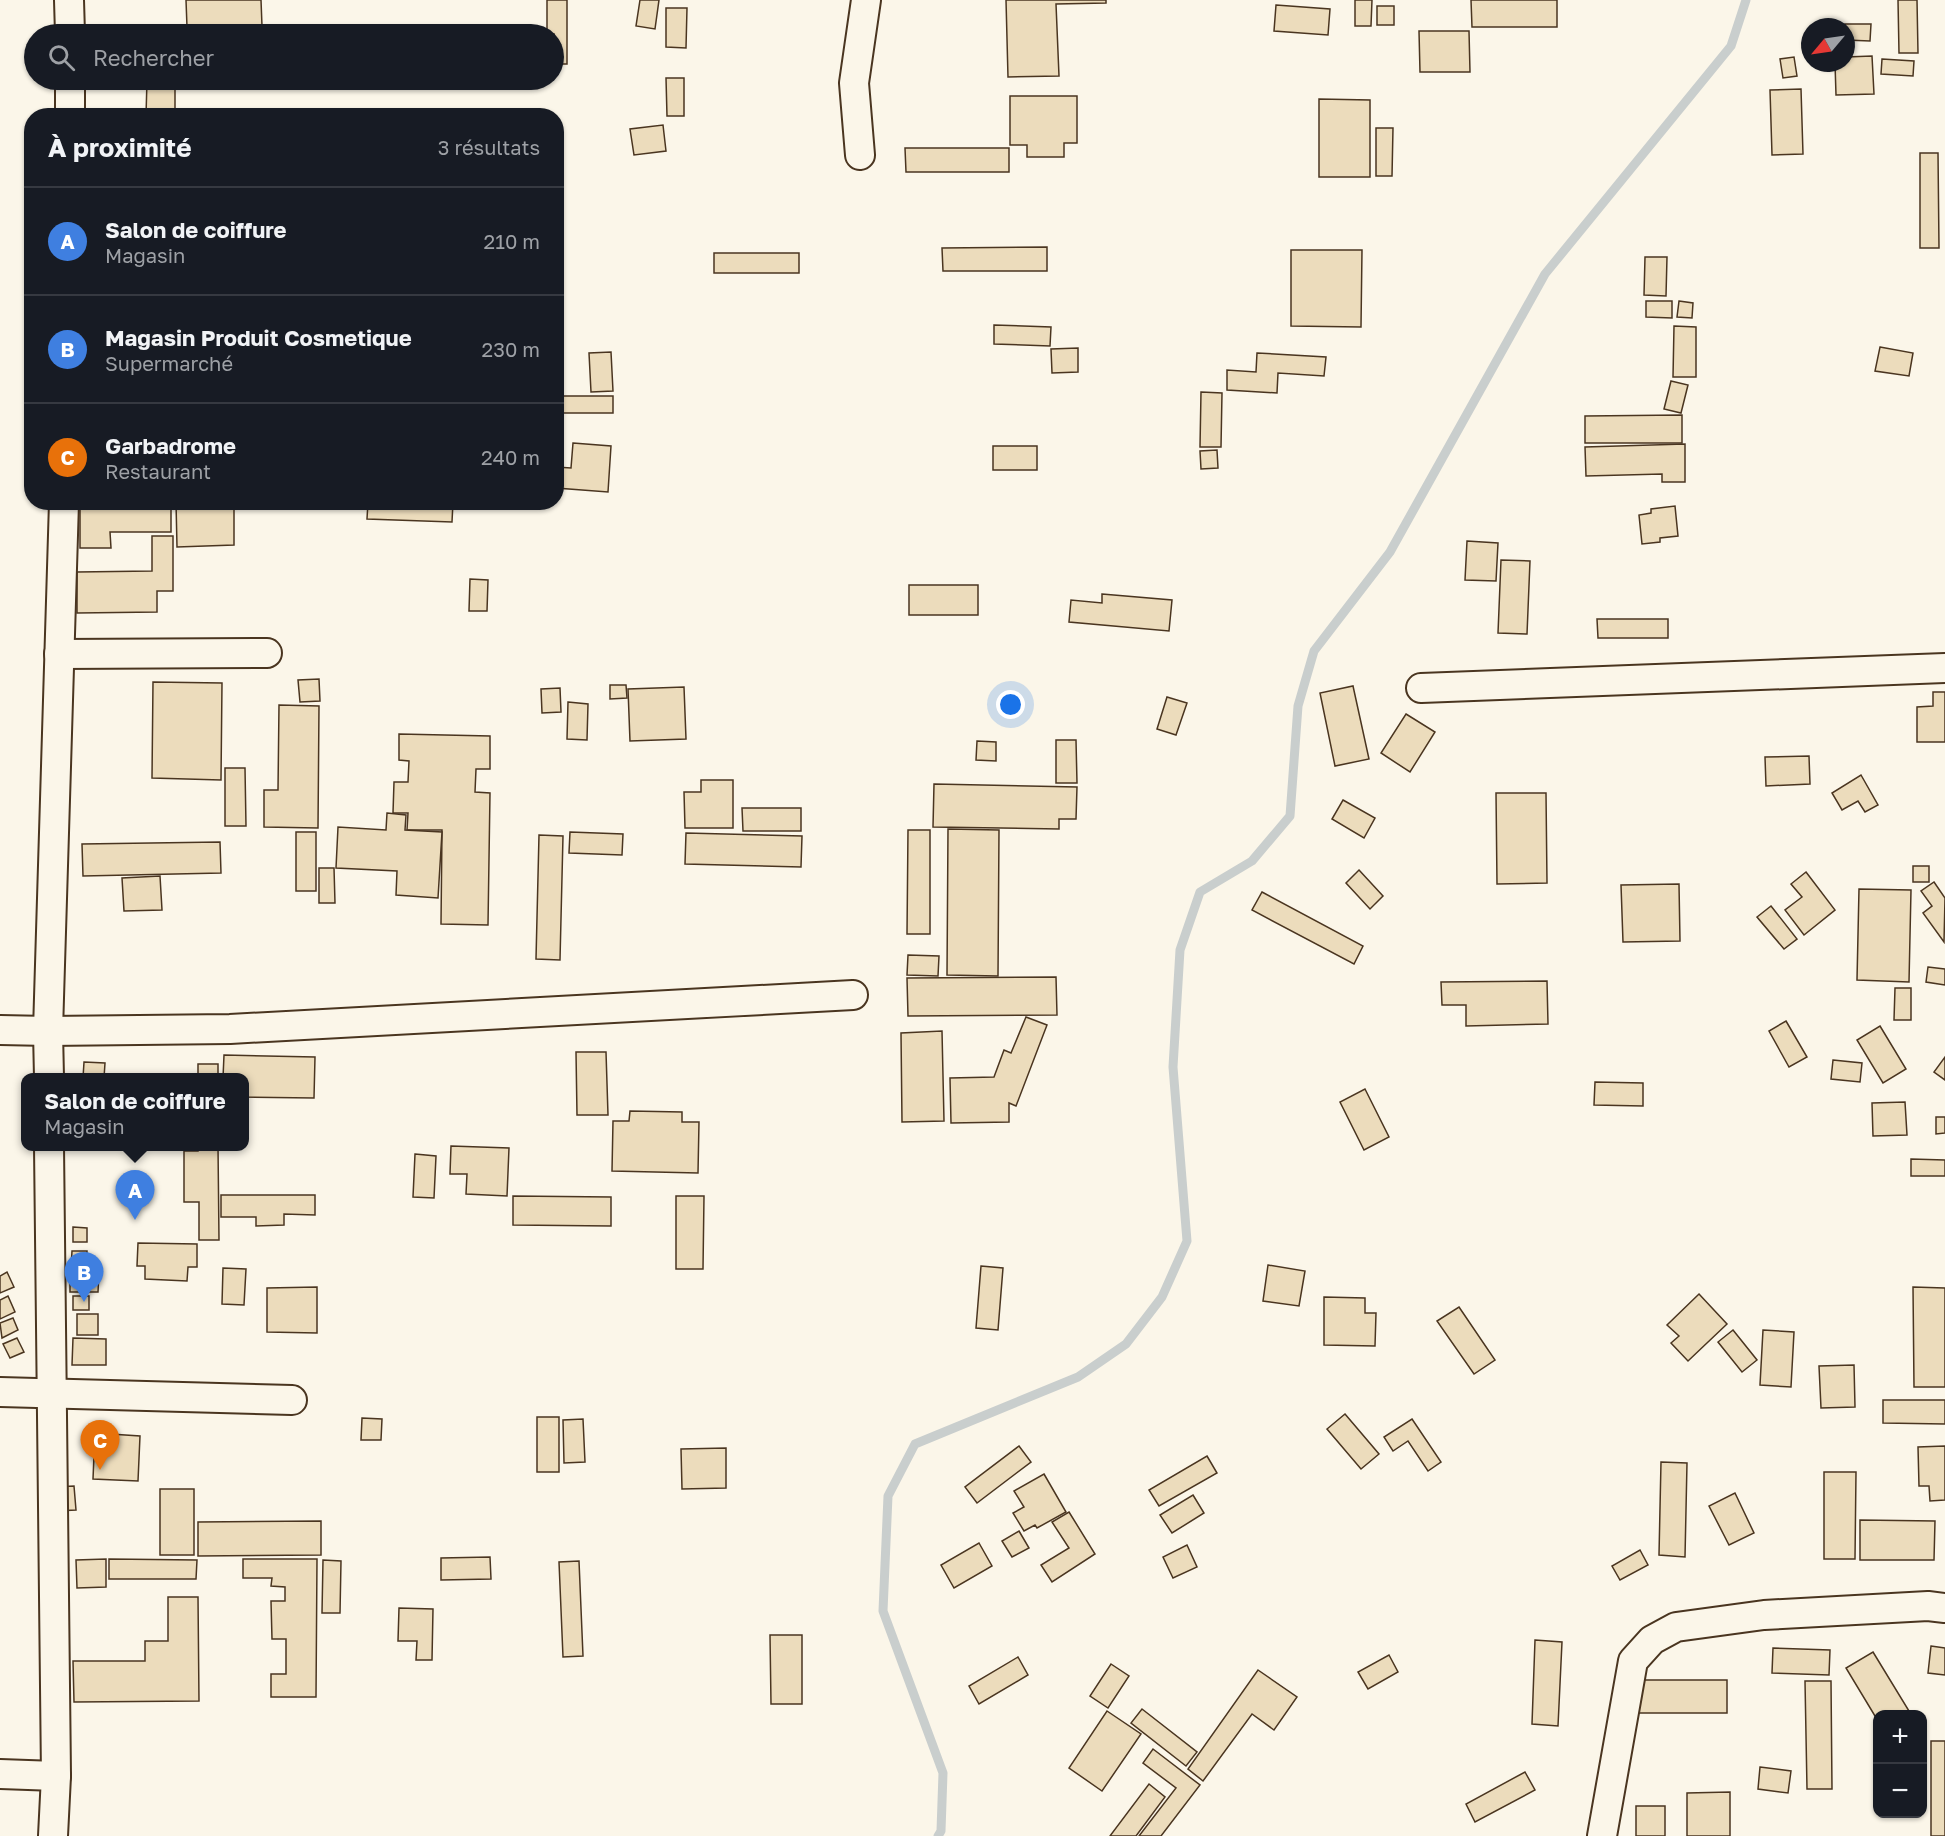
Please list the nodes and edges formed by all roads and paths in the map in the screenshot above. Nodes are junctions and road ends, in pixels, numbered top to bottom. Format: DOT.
graph roads {
  1 [pos="69,0"];
  2 [pos="866,0"];
  3 [pos="70,24"];
  4 [pos="70,90"];
  5 [pos="70,108"];
  6 [pos="860,155"];
  7 [pos="64,510"];
  8 [pos="267,652"];
  9 [pos="59,654"];
  10 [pos="1945,668"];
  11 [pos="1421,687"];
  12 [pos="853,996"];
  13 [pos="0,1030"];
  14 [pos="48,1031"];
  15 [pos="49,1073"];
  16 [pos="49,1151"];
  17 [pos="0,1392"];
  18 [pos="52,1393"];
  19 [pos="292,1400"];
  20 [pos="1945,1608"];
  21 [pos="0,1774"];
  22 [pos="56,1776"];
  23 [pos="53,1836"];
  24 [pos="1602,1836"];
  1 -- 3 [label="street"];
  2 -- 6 [label="street"];
  4 -- 5 [label="street"];
  7 -- 9 [label="street"];
  8 -- 9 [label="street"];
  9 -- 14 [label="street"];
  10 -- 11 [label="street"];
  12 -- 14 [label="street"];
  13 -- 14 [label="street"];
  14 -- 15 [label="street"];
  16 -- 18 [label="street"];
  17 -- 18 [label="street"];
  18 -- 19 [label="street"];
  18 -- 22 [label="street"];
  20 -- 24 [label="street"];
  21 -- 22 [label="street"];
  22 -- 23 [label="street"];
}
